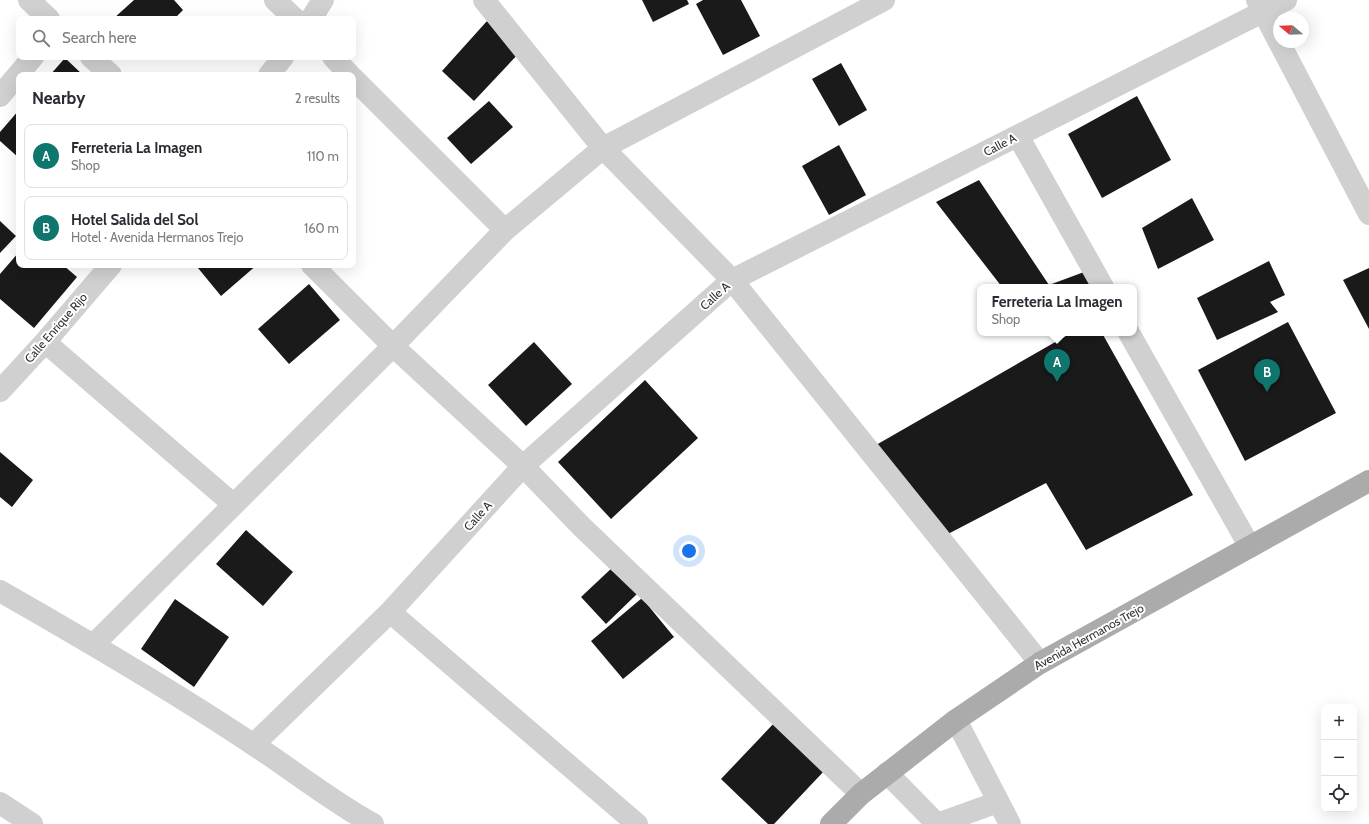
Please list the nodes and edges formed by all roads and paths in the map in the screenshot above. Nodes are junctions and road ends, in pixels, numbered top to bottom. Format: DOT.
graph roads {
  1 [pos="29,0"];
  2 [pos="276,0"];
  3 [pos="323,0"];
  4 [pos="884,0"];
  5 [pos="1286,0"];
  6 [pos="495,3"];
  7 [pos="1260,6"];
  8 [pos="46,16"];
  9 [pos="292,16"];
  10 [pos="314,16"];
  11 [pos="30,60"];
  12 [pos="94,60"];
  13 [pos="281,60"];
  14 [pos="336,60"];
  15 [pos="20,72"];
  16 [pos="108,72"];
  17 [pos="271,72"];
  18 [pos="347,72"];
  19 [pos="16,77"];
  20 [pos="356,81"];
  21 [pos="0,96"];
  22 [pos="1018,136"];
  23 [pos="603,148"];
  24 [pos="1369,214"];
  25 [pos="505,230"];
  26 [pos="108,268"];
  27 [pos="315,268"];
  28 [pos="732,280"];
  29 [pos="1101,284"];
  30 [pos="1131,336"];
  31 [pos="45,342"];
  32 [pos="393,346"];
  33 [pos="0,391"];
  34 [pos="523,466"];
  35 [pos="1369,481"];
  36 [pos="233,504"];
  37 [pos="1250,547"];
  38 [pos="0,592"];
  39 [pos="390,612"];
  40 [pos="93,645"];
  41 [pos="1040,663"];
  42 [pos="956,720"];
  43 [pos="254,744"];
  44 [pos="887,773"];
  45 [pos="861,794"];
  46 [pos="998,802"];
  47 [pos="0,803"];
  48 [pos="32,824"];
  49 [pos="373,824"];
  50 [pos="637,824"];
  51 [pos="831,824"];
  52 [pos="937,824"];
  53 [pos="1010,824"];
  1 -- 8 [label="street"];
  2 -- 9 [label="street"];
  3 -- 10 [label="street"];
  4 -- 23 [label="street"];
  5 -- 7 [label="street, Calle A"];
  6 -- 23 [label="street"];
  7 -- 22 [label="street, Calle A"];
  7 -- 24 [label="street"];
  11 -- 15 [label="street"];
  12 -- 16 [label="street"];
  13 -- 17 [label="street"];
  14 -- 18 [label="street"];
  19 -- 21 [label="street"];
  20 -- 25 [label="street"];
  22 -- 28 [label="street, Calle A"];
  22 -- 29 [label="street"];
  23 -- 25 [label="street"];
  23 -- 28 [label="street"];
  25 -- 32 [label="street"];
  26 -- 31 [label="street, Calle Enrique Rijo"];
  27 -- 32 [label="street"];
  28 -- 34 [label="street, Calle A"];
  28 -- 41 [label="street"];
  30 -- 37 [label="street"];
  31 -- 33 [label="street, Calle Enrique Rijo"];
  31 -- 36 [label="street"];
  32 -- 34 [label="street"];
  32 -- 36 [label="street"];
  34 -- 39 [label="street, Calle A"];
  34 -- 45 [label="street"];
  35 -- 37 [label="main road, Avenida Hermanos Trejo"];
  36 -- 40 [label="street"];
  37 -- 41 [label="main road, Avenida Hermanos Trejo"];
  38 -- 40 [label="street"];
  39 -- 43 [label="street, Calle A"];
  39 -- 50 [label="street"];
  40 -- 43 [label="street"];
  41 -- 42 [label="main road, Avenida Hermanos Trejo"];
  42 -- 44 [label="main road, Avenida Hermanos Trejo"];
  42 -- 46 [label="street"];
  43 -- 49 [label="street"];
  44 -- 45 [label="main road, Avenida Hermanos Trejo"];
  44 -- 52 [label="street"];
  45 -- 51 [label="main road, Avenida Hermanos Trejo"];
  46 -- 52 [label="street"];
  46 -- 53 [label="street"];
  47 -- 48 [label="street"];
}
